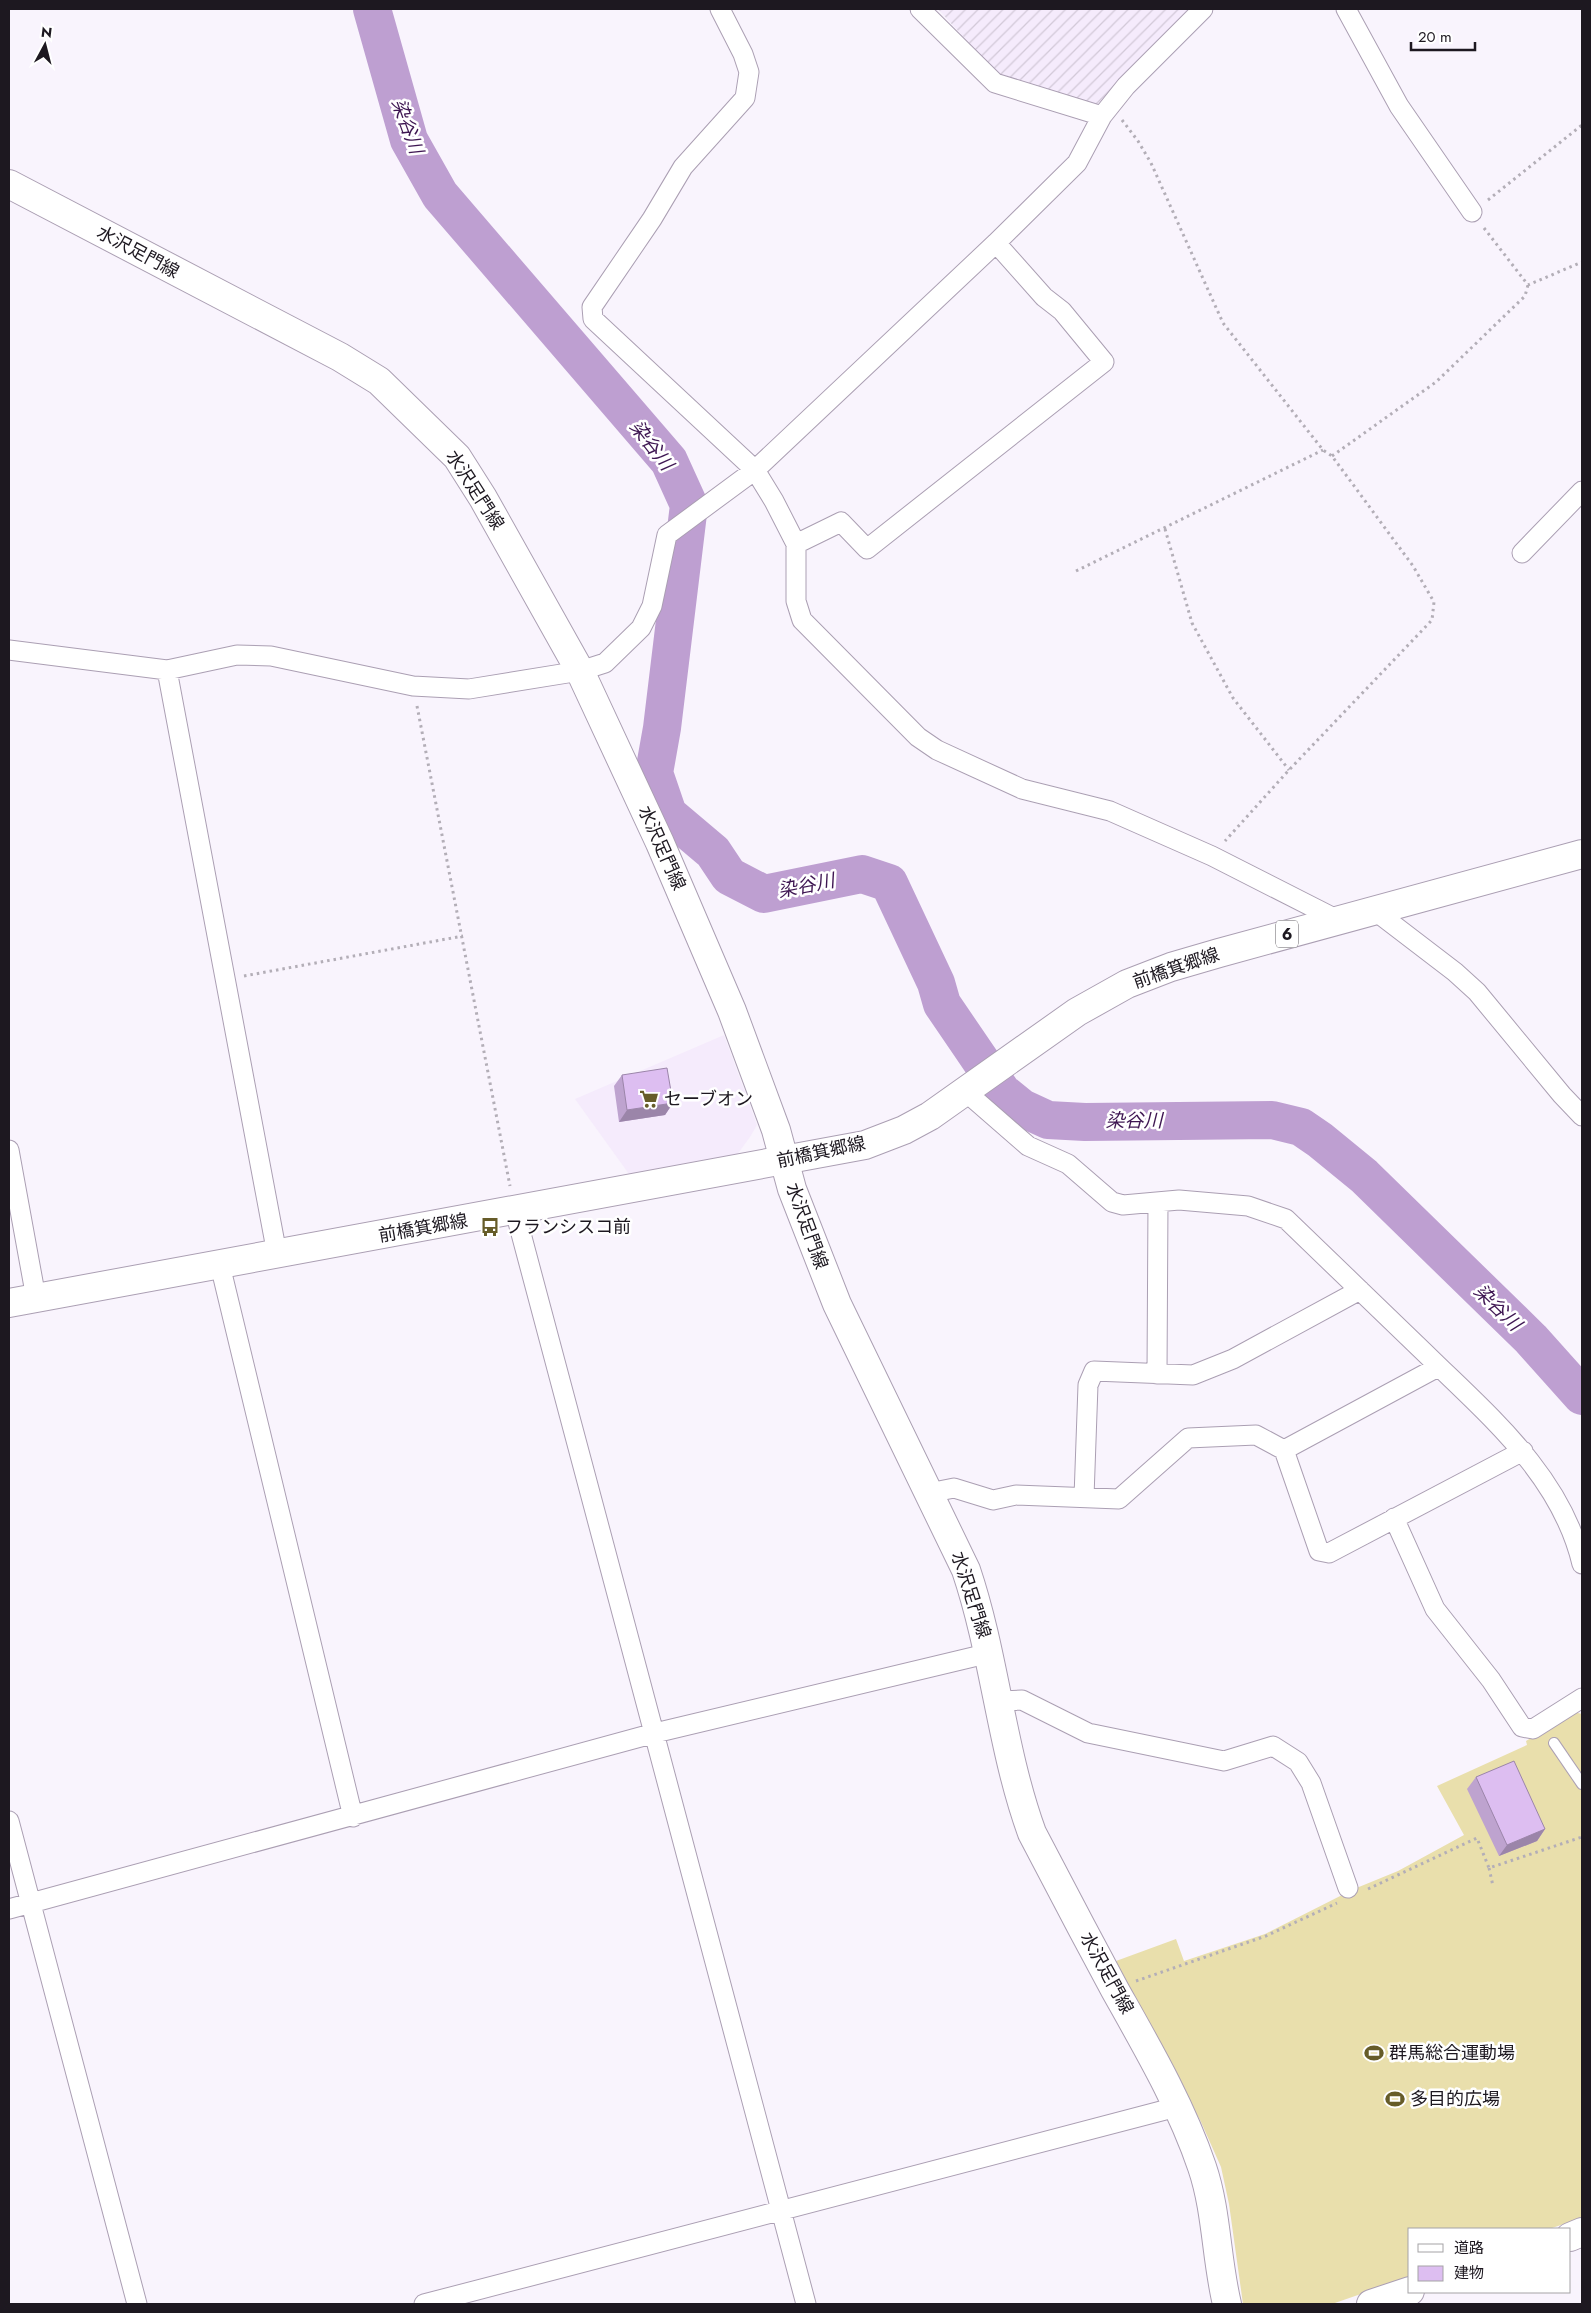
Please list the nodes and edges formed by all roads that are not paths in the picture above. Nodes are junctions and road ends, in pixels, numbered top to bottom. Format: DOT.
graph roads {
  1 [pos="720,9"];
  2 [pos="920,9"];
  3 [pos="1203,9"];
  4 [pos="1346,9"];
  5 [pos="1102,116"];
  6 [pos="9,184"];
  7 [pos="1472,212"];
  8 [pos="996,243"];
  9 [pos="755,470"];
  10 [pos="1582,491"];
  11 [pos="796,544"];
  12 [pos="1522,553"];
  13 [pos="9,650"];
  14 [pos="167,670"];
  15 [pos="580,671"];
  16 [pos="1582,854"];
  17 [pos="1374,910"];
  18 [pos="1338,920"];
  19 [pos="970,1089"];
  20 [pos="1582,1116"];
  21 [pos="9,1150"];
  22 [pos="784,1160"];
  23 [pos="1158,1202"];
  24 [pos="515,1211"];
  25 [pos="277,1254"];
  26 [pos="220,1265"];
  27 [pos="1360,1290"];
  28 [pos="36,1298"];
  29 [pos="9,1303"];
  30 [pos="1438,1366"];
  31 [pos="1157,1374"];
  32 [pos="1284,1450"];
  33 [pos="1523,1451"];
  34 [pos="929,1493"];
  35 [pos="1084,1497"];
  36 [pos="1394,1518"];
  37 [pos="1582,1564"];
  38 [pos="990,1653"];
  39 [pos="1582,1698"];
  40 [pos="1000,1701"];
  41 [pos="655,1733"];
  42 [pos="1554,1743"];
  43 [pos="1582,1784"];
  44 [pos="353,1817"];
  45 [pos="9,1820"];
  46 [pos="1348,1888"];
  47 [pos="31,1905"];
  48 [pos="9,1909"];
  49 [pos="1176,2105"];
  50 [pos="780,2210"];
  51 [pos="1408,2292"];
  52 [pos="138,2304"];
  53 [pos="424,2304"];
  54 [pos="806,2304"];
  55 [pos="1227,2304"];
  56 [pos="1372,2304"];
  1 -- 9 [label="street"];
  2 -- 5 [label="street"];
  3 -- 5 [label="street"];
  4 -- 7 [label="street"];
  5 -- 8 [label="street"];
  6 -- 15 [label="main road, 水沢足門線"];
  8 -- 9 [label="street"];
  8 -- 11 [label="street"];
  9 -- 11 [label="street"];
  9 -- 15 [label="street"];
  10 -- 12 [label="street"];
  11 -- 18 [label="street"];
  13 -- 14 [label="street"];
  14 -- 15 [label="street"];
  14 -- 25 [label="street"];
  15 -- 22 [label="main road, 水沢足門線"];
  16 -- 17 [label="main road, 前橋箕郷線 / 6"];
  17 -- 18 [label="main road, 前橋箕郷線 / 6"];
  17 -- 20 [label="street"];
  18 -- 19 [label="main road, 前橋箕郷線 / 6"];
  19 -- 22 [label="main road, 前橋箕郷線 / 6"];
  19 -- 23 [label="street"];
  21 -- 28 [label="street"];
  22 -- 24 [label="main road, 前橋箕郷線 / 6"];
  22 -- 34 [label="main road, 水沢足門線"];
  23 -- 27 [label="street"];
  23 -- 31 [label="street"];
  24 -- 25 [label="main road, 前橋箕郷線 / 6"];
  24 -- 41 [label="street"];
  25 -- 26 [label="main road, 前橋箕郷線 / 6"];
  26 -- 28 [label="main road, 前橋箕郷線 / 6"];
  26 -- 44 [label="street"];
  27 -- 30 [label="street"];
  27 -- 31 [label="street"];
  28 -- 29 [label="main road, 前橋箕郷線 / 6"];
  30 -- 32 [label="street"];
  30 -- 33 [label="street"];
  31 -- 35 [label="street"];
  32 -- 35 [label="street"];
  32 -- 36 [label="street"];
  33 -- 36 [label="street"];
  33 -- 37 [label="street"];
  34 -- 35 [label="street"];
  34 -- 38 [label="main road, 水沢足門線"];
  36 -- 39 [label="street"];
  38 -- 40 [label="main road, 水沢足門線"];
  38 -- 41 [label="street"];
  40 -- 46 [label="street"];
  40 -- 49 [label="main road, 水沢足門線"];
  41 -- 44 [label="street"];
  41 -- 50 [label="street"];
  42 -- 43 [label="lane"];
  44 -- 47 [label="street"];
  45 -- 47 [label="street"];
  47 -- 48 [label="street"];
  47 -- 52 [label="street"];
  49 -- 50 [label="street"];
  49 -- 55 [label="main road, 水沢足門線"];
  50 -- 53 [label="street"];
  50 -- 54 [label="street"];
  51 -- 56 [label="main road"];
}
